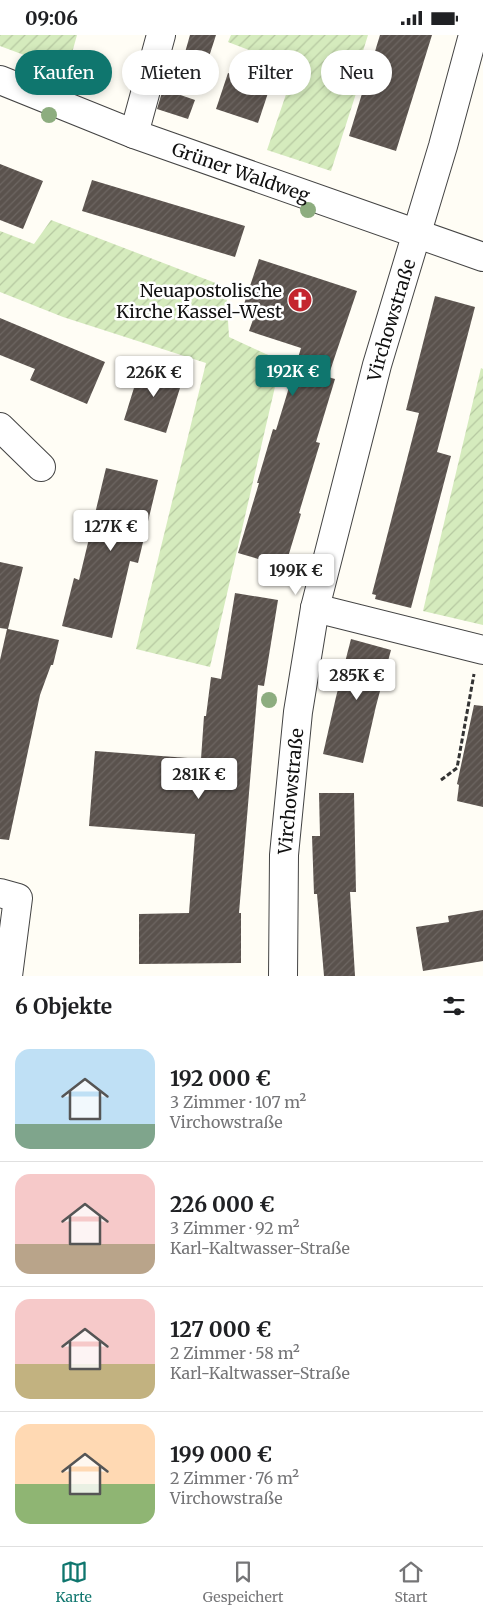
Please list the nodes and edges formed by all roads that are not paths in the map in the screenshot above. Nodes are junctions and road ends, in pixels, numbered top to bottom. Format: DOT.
graph roads {
  1 [pos="161,35"];
  2 [pos="473,35"];
  3 [pos="0,80"];
  4 [pos="134,134"];
  5 [pos="416,234"];
  6 [pos="483,257"];
  7 [pos="0,427"];
  8 [pos="41,467"];
  9 [pos="315,608"];
  10 [pos="481,650"];
  11 [pos="0,893"];
  12 [pos="0,974"];
  13 [pos="8,976"];
  14 [pos="283,976"];
  1 -- 4 [label="street"];
  2 -- 5 [label="street, Virchowstraße"];
  3 -- 4 [label="street, Grüner Waldweg"];
  4 -- 5 [label="street, Grüner Waldweg"];
  5 -- 6 [label="street, Grüner Waldweg"];
  5 -- 9 [label="street, Virchowstraße"];
  7 -- 8 [label="street"];
  9 -- 10 [label="street"];
  9 -- 14 [label="street, Virchowstraße"];
  11 -- 13 [label="street"];
  12 -- 13 [label="street"];
}
